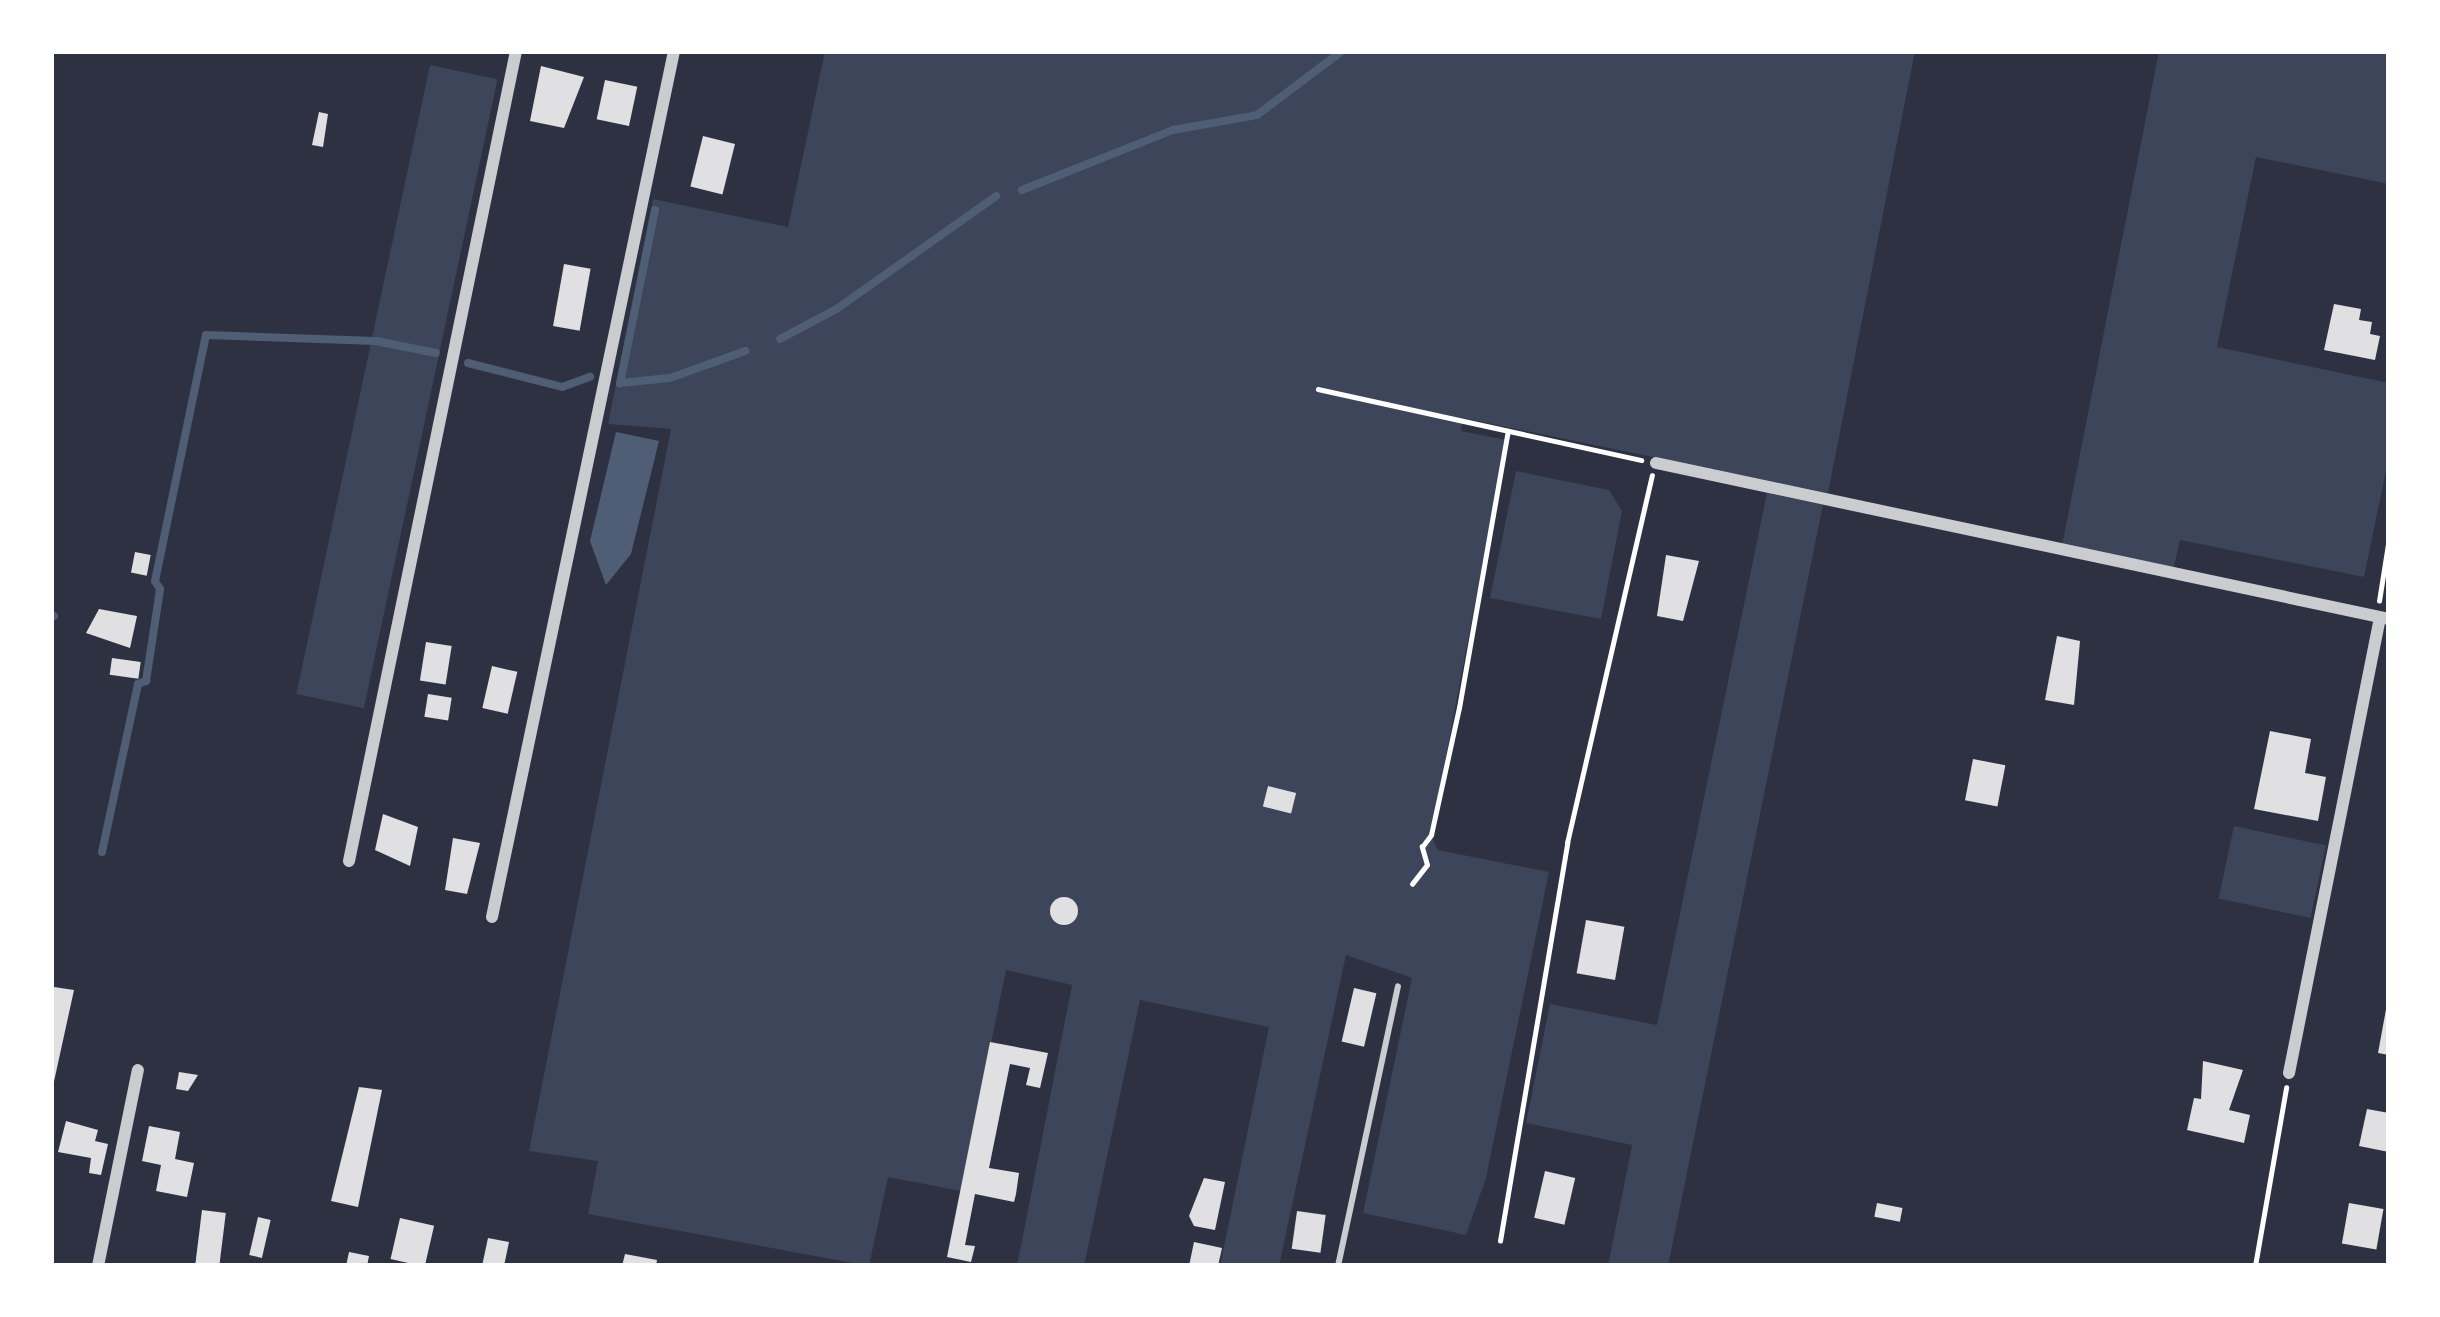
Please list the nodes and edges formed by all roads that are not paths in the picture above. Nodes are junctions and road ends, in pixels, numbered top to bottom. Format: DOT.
graph roads {
  1 [pos="516,51"];
  2 [pos="674,51"];
  3 [pos="1656,463"];
  4 [pos="2385,619"];
  5 [pos="350,861"];
  6 [pos="493,917"];
  7 [pos="1398,986"];
  8 [pos="138,1070"];
  9 [pos="2289,1073"];
  10 [pos="98,1266"];
  11 [pos="1338,1266"];
  1 -- 5 [label="street"];
  2 -- 6 [label="street"];
  3 -- 4 [label="street"];
  4 -- 9 [label="street"];
  7 -- 11 [label="lane"];
  8 -- 10 [label="street"];
}
